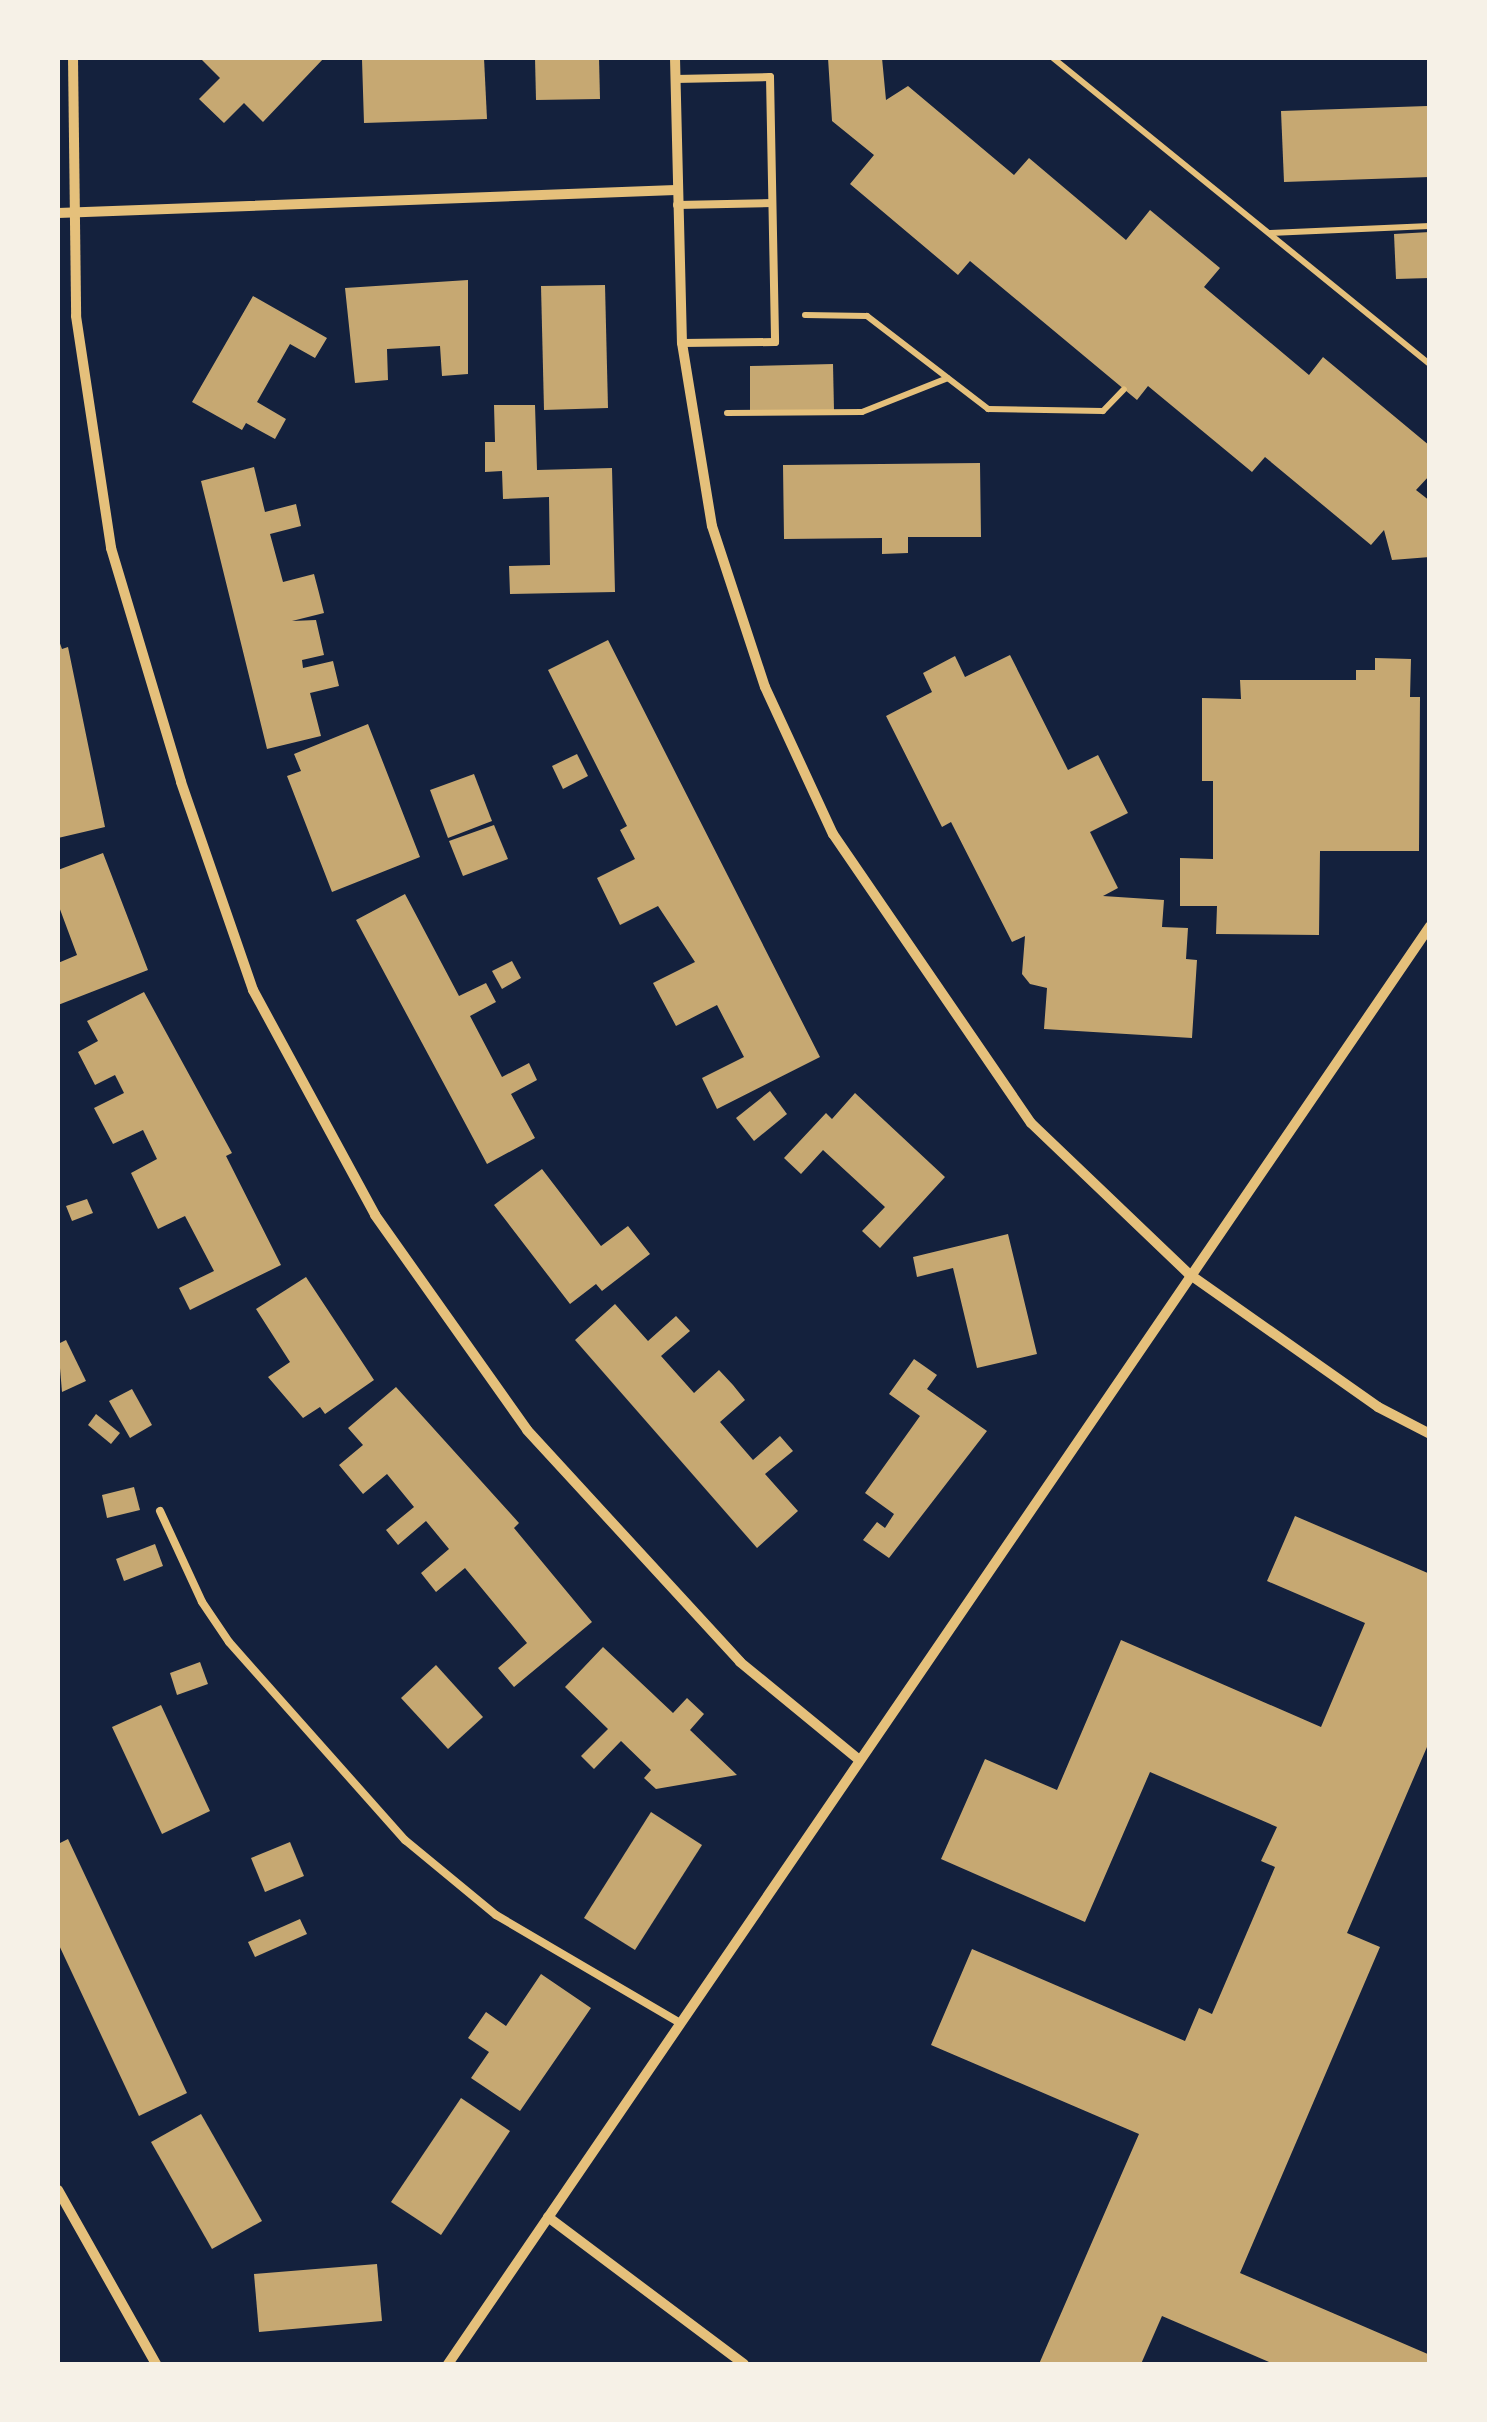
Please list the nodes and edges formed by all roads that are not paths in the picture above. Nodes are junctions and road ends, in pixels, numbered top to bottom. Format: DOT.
graph roads {
  1 [pos="73,58"];
  2 [pos="675,58"];
  3 [pos="675,78"];
  4 [pos="676,190"];
  5 [pos="772,203"];
  6 [pos="676,206"];
  7 [pos="72,212"];
  8 [pos="58,213"];
  9 [pos="682,344"];
  10 [pos="1430,926"];
  11 [pos="1189,1274"];
  12 [pos="1430,1434"];
  13 [pos="160,1511"];
  14 [pos="858,1759"];
  15 [pos="680,2023"];
  16 [pos="58,2190"];
  17 [pos="548,2217"];
  18 [pos="156,2364"];
  19 [pos="448,2364"];
  20 [pos="744,2364"];
  1 -- 7 [label="street"];
  2 -- 3 [label="street"];
  3 -- 4 [label="street"];
  3 -- 5 [label="lane"];
  4 -- 6 [label="street"];
  4 -- 7 [label="street"];
  5 -- 6 [label="lane"];
  5 -- 9 [label="lane"];
  6 -- 9 [label="street"];
  7 -- 8 [label="street"];
  7 -- 14 [label="street"];
  9 -- 11 [label="street"];
  10 -- 11 [label="street"];
  11 -- 12 [label="street"];
  11 -- 14 [label="street"];
  13 -- 15 [label="lane"];
  14 -- 15 [label="street"];
  15 -- 17 [label="street"];
  16 -- 18 [label="street"];
  17 -- 19 [label="street"];
  17 -- 20 [label="street"];
}
